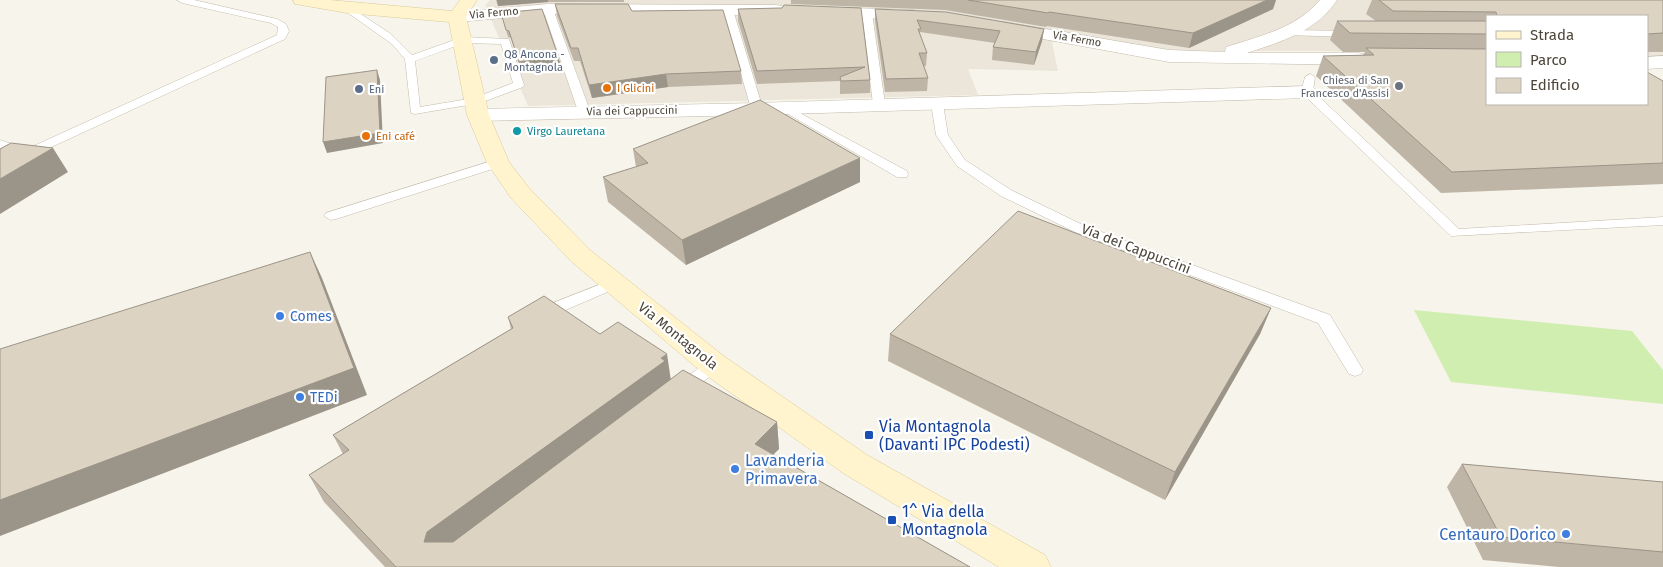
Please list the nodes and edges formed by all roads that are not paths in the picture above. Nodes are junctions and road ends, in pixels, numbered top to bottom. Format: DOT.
graph roads {
  1 [pos="182,0"];
  2 [pos="301,0"];
  3 [pos="428,0"];
  4 [pos="1329,0"];
  5 [pos="338,3"];
  6 [pos="758,4"];
  7 [pos="375,9"];
  8 [pos="548,9"];
  9 [pos="728,10"];
  10 [pos="867,14"];
  11 [pos="925,16"];
  12 [pos="463,19"];
  13 [pos="984,23"];
  14 [pos="1287,33"];
  15 [pos="1363,34"];
  16 [pos="1210,58"];
  17 [pos="410,59"];
  18 [pos="1378,59"];
  19 [pos="1663,62"];
  20 [pos="1648,63"];
  21 [pos="1308,84"];
  22 [pos="879,104"];
  23 [pos="937,104"];
  24 [pos="477,108"];
  25 [pos="785,108"];
  26 [pos="757,109"];
  27 [pos="584,111"];
  28 [pos="0,144"];
  29 [pos="28,153"];
  30 [pos="14,160"];
  31 [pos="498,163"];
  32 [pos="902,174"];
  33 [pos="331,216"];
  34 [pos="1663,221"];
  35 [pos="614,284"];
  36 [pos="530,318"];
  37 [pos="714,365"];
  38 [pos="1355,370"];
  39 [pos="667,400"];
  40 [pos="1032,567"];
  1 -- 29 [label="lane"];
  2 -- 5 [label="main road"];
  3 -- 7 [label="main road"];
  4 -- 14 [label="street"];
  5 -- 7 [label="main road"];
  5 -- 17 [label="lane"];
  6 -- 9 [label="street, Via Fermo"];
  6 -- 10 [label="street, Via Fermo"];
  7 -- 12 [label="main road"];
  8 -- 9 [label="street, Via Fermo"];
  8 -- 12 [label="street, Via Fermo"];
  8 -- 27 [label="lane"];
  9 -- 26 [label="lane"];
  10 -- 11 [label="street, Via Fermo"];
  10 -- 22 [label="lane"];
  12 -- 17 [label="lane"];
  12 -- 24 [label="main road, Via Montagnola"];
  12 -- 24 [label="lane"];
  13 -- 16 [label="street, Via Fermo"];
  14 -- 15 [label="lane"];
  14 -- 16 [label="street"];
  16 -- 18 [label="street, Via Fermo"];
  17 -- 24 [label="lane"];
  19 -- 20 [label="street"];
  21 -- 23 [label="street, Via dei Cappuccini"];
  21 -- 34 [label="lane, Via dei Cappuccini"];
  22 -- 23 [label="street, Via dei Cappuccini"];
  22 -- 25 [label="street, Via dei Cappuccini"];
  23 -- 38 [label="lane, Via dei Cappuccini"];
  24 -- 27 [label="street, Via dei Cappuccini"];
  24 -- 31 [label="main road, Via Montagnola"];
  25 -- 26 [label="street, Via dei Cappuccini"];
  25 -- 32 [label="lane"];
  26 -- 27 [label="street, Via dei Cappuccini"];
  28 -- 29 [label="lane"];
  29 -- 30 [label="lane"];
  31 -- 33 [label="lane"];
  31 -- 35 [label="main road, Via Montagnola"];
  35 -- 36 [label="lane"];
  35 -- 37 [label="main road, Via Montagnola"];
  37 -- 39 [label="lane"];
  37 -- 40 [label="main road, Via Montagnola"];
}
